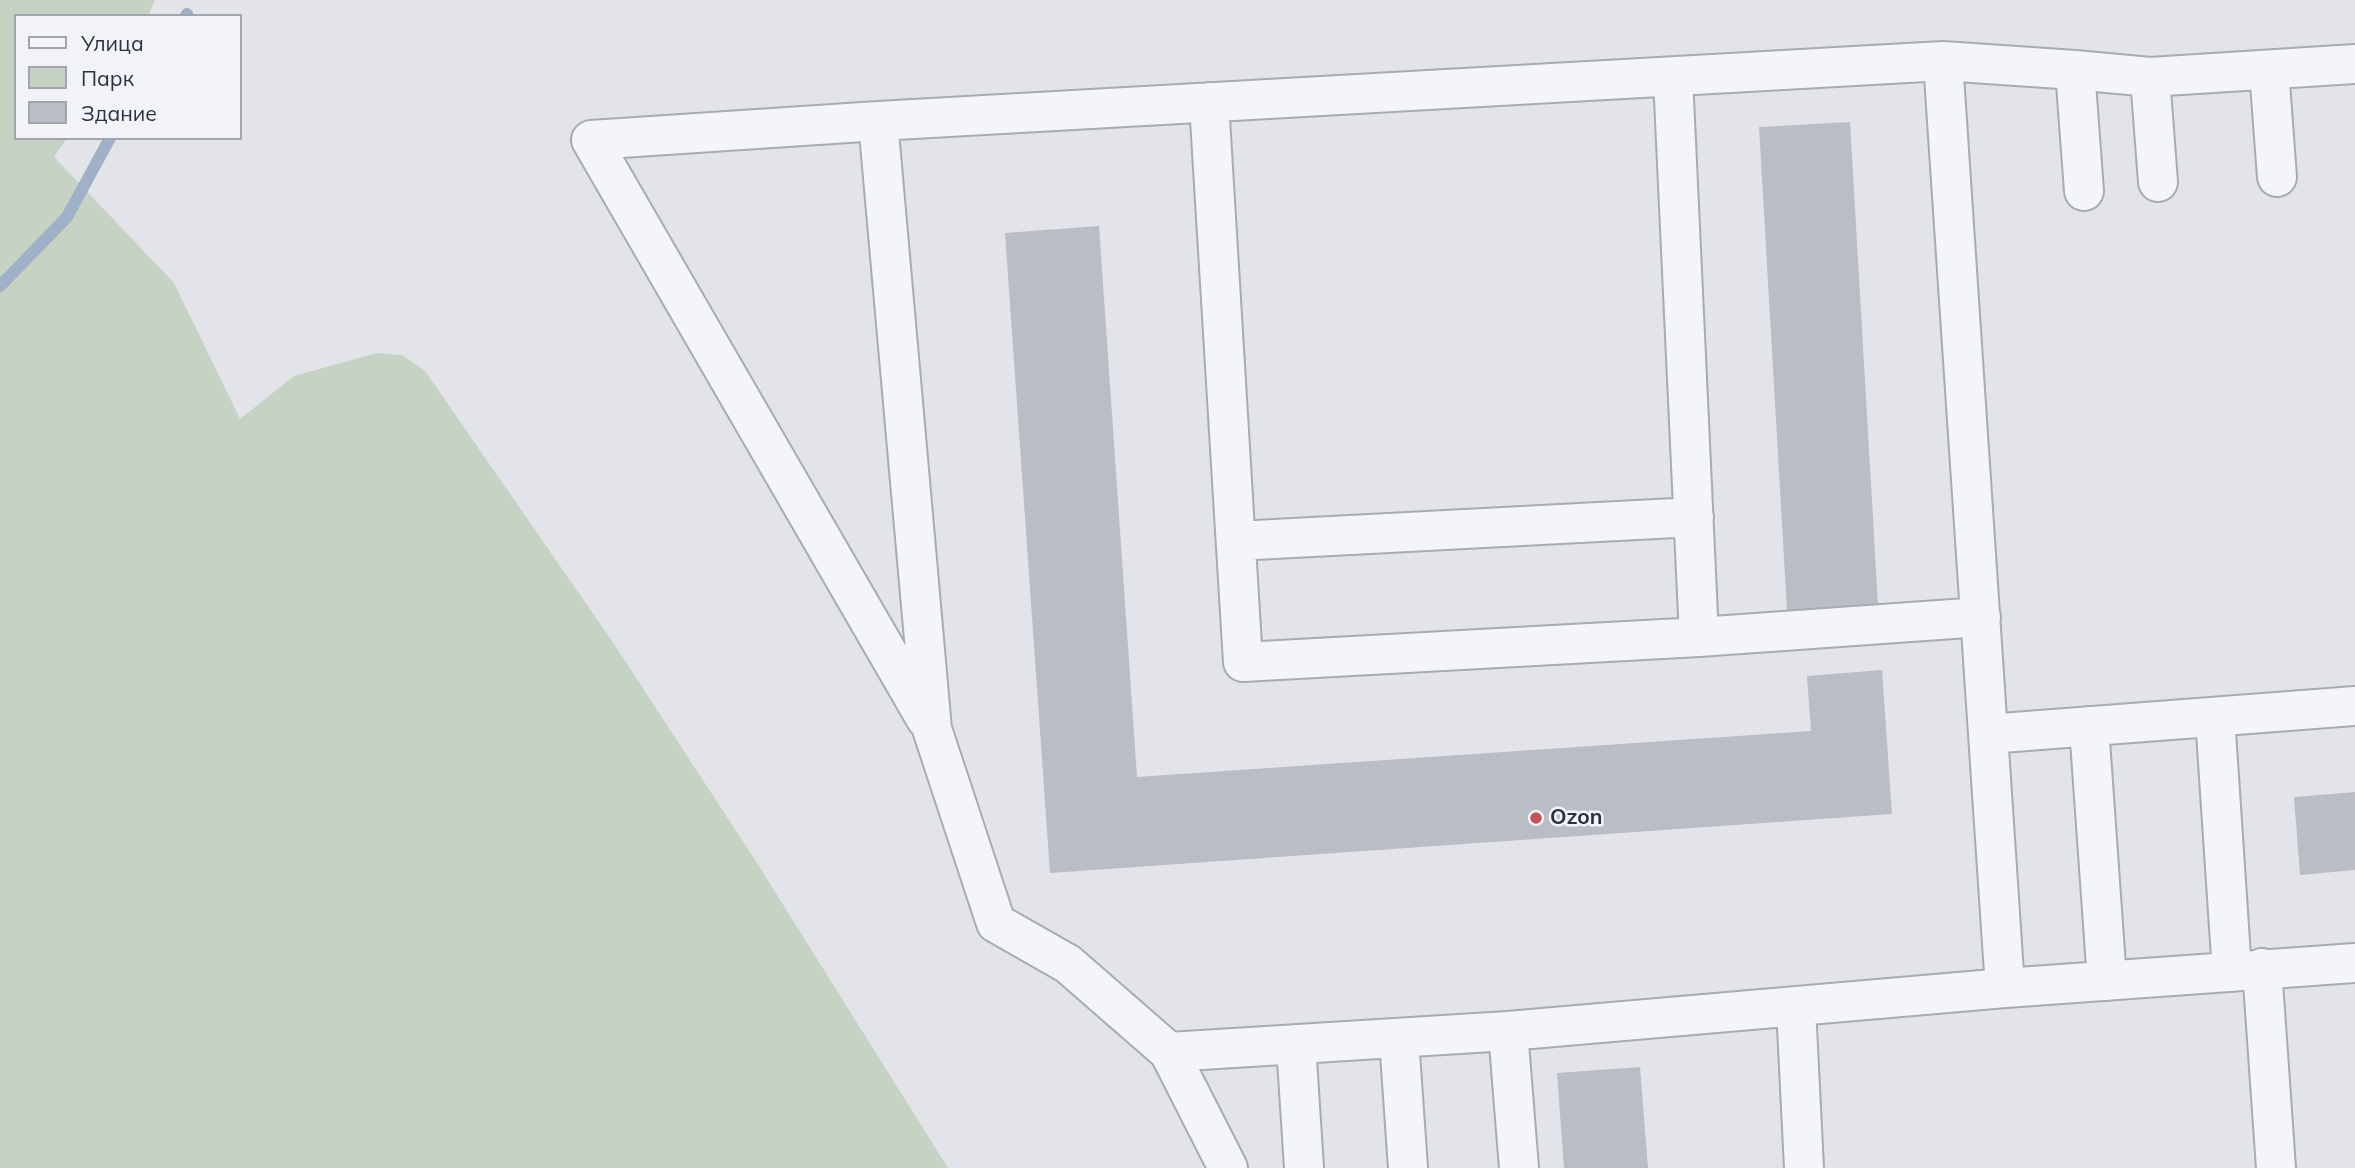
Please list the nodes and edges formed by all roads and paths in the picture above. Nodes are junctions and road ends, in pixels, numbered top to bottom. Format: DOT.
graph roads {
  1 [pos="1943,61"];
  2 [pos="2355,65"];
  3 [pos="2075,70"];
  4 [pos="2269,70"];
  5 [pos="1674,77"];
  6 [pos="2150,77"];
  7 [pos="1209,102"];
  8 [pos="878,121"];
  9 [pos="2277,177"];
  10 [pos="2158,182"];
  11 [pos="2084,191"];
  12 [pos="1694,517"];
  13 [pos="1236,541"];
  14 [pos="1980,617"];
  15 [pos="1699,637"];
  16 [pos="2355,706"];
  17 [pos="2215,717"];
  18 [pos="2089,726"];
  19 [pos="932,729"];
  20 [pos="1988,734"];
  21 [pos="2355,963"];
  22 [pos="2247,970"];
  23 [pos="2107,981"];
  24 [pos="2005,988"];
  25 [pos="1796,1007"];
  26 [pos="1508,1031"];
  27 [pos="1399,1039"];
  28 [pos="1296,1044"];
  29 [pos="1169,1052"];
  30 [pos="1228,1168"];
  31 [pos="1304,1168"];
  32 [pos="1408,1168"];
  33 [pos="1519,1168"];
  34 [pos="1804,1168"];
  35 [pos="2276,1168"];
  1 -- 3 [label="lane"];
  1 -- 5 [label="lane"];
  1 -- 14 [label="lane"];
  2 -- 4 [label="lane"];
  3 -- 6 [label="lane"];
  3 -- 11 [label="lane"];
  4 -- 6 [label="lane"];
  4 -- 9 [label="lane"];
  5 -- 7 [label="lane"];
  5 -- 12 [label="lane"];
  6 -- 10 [label="lane"];
  7 -- 8 [label="lane"];
  7 -- 13 [label="lane"];
  8 -- 19 [label="lane"];
  8 -- 19 [label="lane"];
  12 -- 13 [label="lane"];
  12 -- 15 [label="lane"];
  13 -- 15 [label="lane"];
  14 -- 15 [label="lane"];
  14 -- 20 [label="lane"];
  16 -- 17 [label="lane"];
  17 -- 18 [label="lane"];
  17 -- 22 [label="lane"];
  18 -- 20 [label="lane"];
  18 -- 23 [label="lane"];
  19 -- 29 [label="lane"];
  20 -- 24 [label="lane"];
  21 -- 22 [label="lane"];
  22 -- 23 [label="lane"];
  22 -- 35 [label="lane"];
  23 -- 24 [label="lane"];
  24 -- 25 [label="lane"];
  25 -- 26 [label="lane"];
  25 -- 34 [label="lane"];
  26 -- 27 [label="lane"];
  26 -- 33 [label="lane"];
  27 -- 28 [label="lane"];
  27 -- 32 [label="lane"];
  28 -- 29 [label="lane"];
  28 -- 31 [label="lane"];
  29 -- 30 [label="lane"];
}
